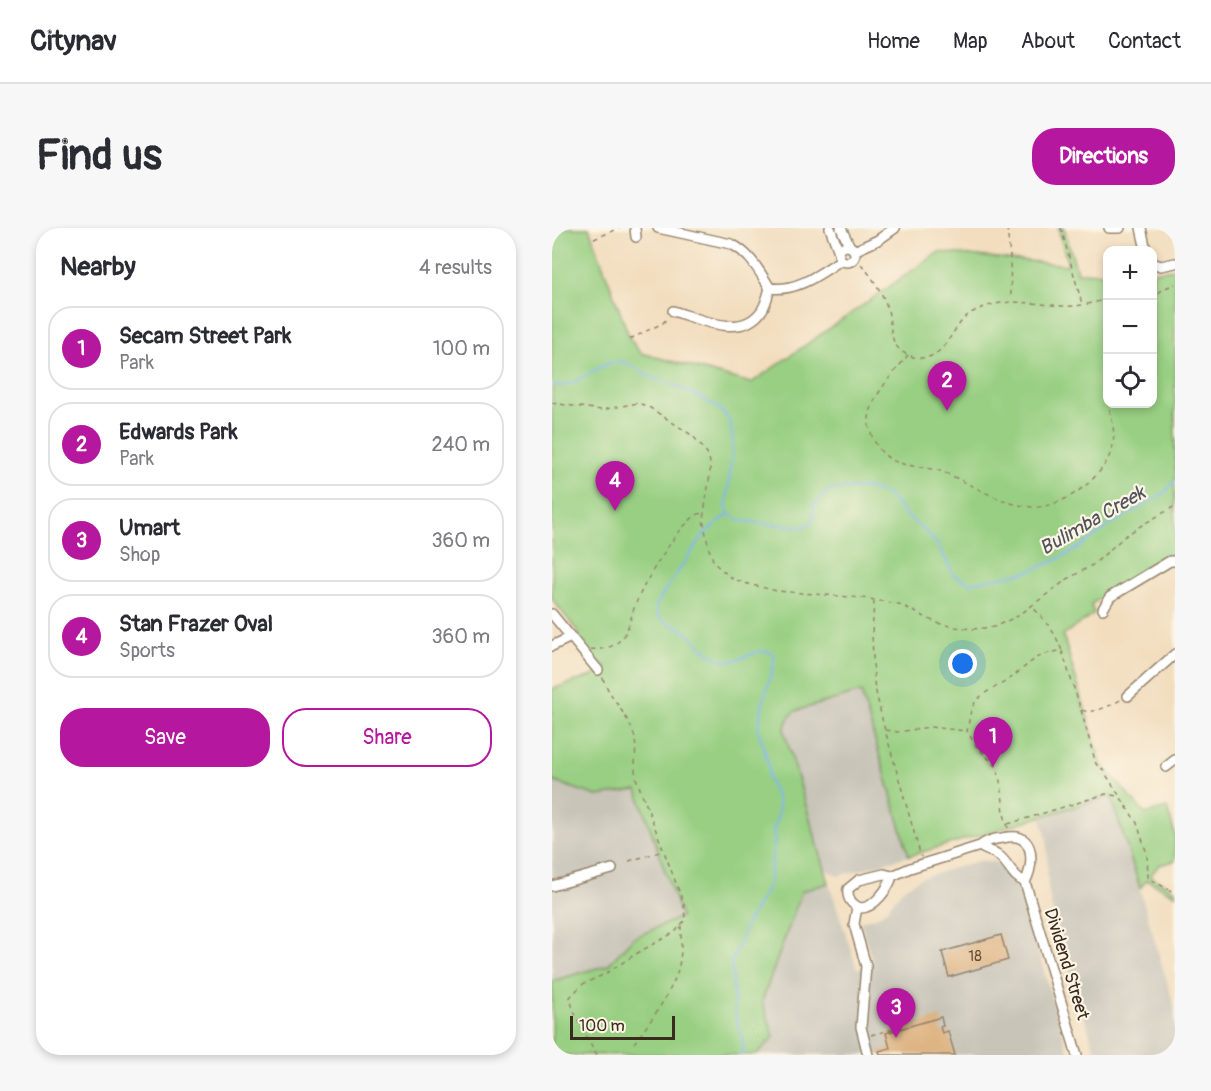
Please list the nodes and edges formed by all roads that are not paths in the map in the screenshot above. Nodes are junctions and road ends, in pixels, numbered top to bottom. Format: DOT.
graph roads {
  1 [pos="658,228"];
  2 [pos="830,228"];
  3 [pos="841,228"];
  4 [pos="896,228"];
  5 [pos="1109,228"];
  6 [pos="1120,228"];
  7 [pos="1141,228"];
  8 [pos="1145,246"];
  9 [pos="853,252"];
  10 [pos="840,256"];
  11 [pos="1175,263"];
  12 [pos="1157,265"];
  13 [pos="770,288"];
  14 [pos="673,311"];
  15 [pos="1175,561"];
  16 [pos="1103,609"];
  17 [pos="552,614"];
  18 [pos="571,637"];
  19 [pos="552,646"];
  20 [pos="1175,654"];
  21 [pos="598,670"];
  22 [pos="1128,696"];
  23 [pos="1175,760"];
  24 [pos="1166,767"];
  25 [pos="1007,833"];
  26 [pos="980,846"];
  27 [pos="1000,856"];
  28 [pos="612,869"];
  29 [pos="892,876"];
  30 [pos="1025,882"];
  31 [pos="552,886"];
  32 [pos="856,907"];
  33 [pos="868,1055"];
  34 [pos="1077,1055"];
  1 -- 13 [label="street"];
  2 -- 10 [label="street"];
  3 -- 9 [label="street"];
  4 -- 9 [label="street"];
  5 -- 6 [label="street"];
  7 -- 8 [label="street"];
  9 -- 10 [label="street"];
  9 -- 10 [label="street"];
  10 -- 13 [label="street"];
  11 -- 12 [label="street"];
  13 -- 14 [label="street"];
  15 -- 16 [label="street"];
  17 -- 18 [label="street"];
  18 -- 19 [label="street"];
  18 -- 21 [label="street"];
  20 -- 22 [label="street"];
  23 -- 24 [label="street"];
  25 -- 26 [label="street"];
  25 -- 27 [label="street"];
  25 -- 30 [label="street, Dividend Street"];
  26 -- 27 [label="street, Dividend Street"];
  26 -- 29 [label="street"];
  27 -- 30 [label="street, Dividend Street"];
  28 -- 31 [label="street"];
  29 -- 32 [label="street"];
  29 -- 32 [label="street"];
  30 -- 34 [label="street, Dividend Street"];
  32 -- 33 [label="street"];
}
